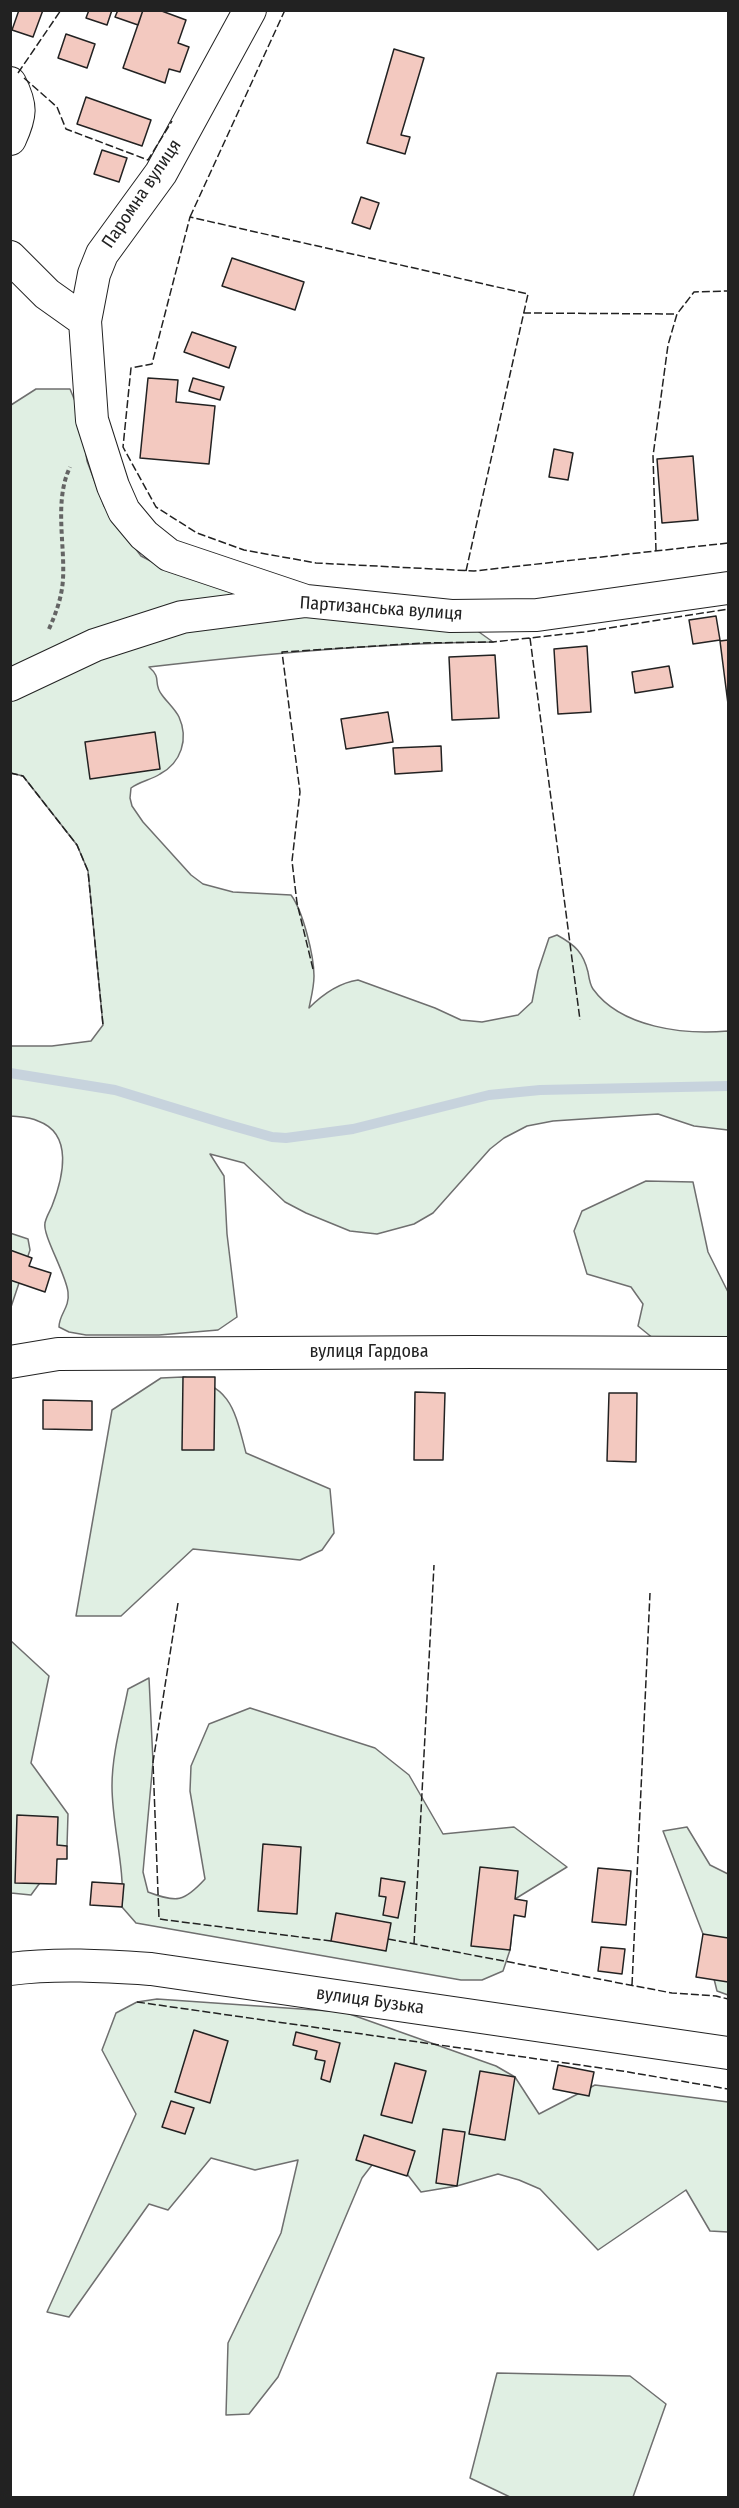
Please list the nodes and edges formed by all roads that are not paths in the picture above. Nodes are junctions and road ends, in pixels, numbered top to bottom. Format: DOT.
graph roads {
  1 [pos="250,10"];
  2 [pos="10,83"];
  3 [pos="10,139"];
  4 [pos="10,257"];
  5 [pos="84,321"];
  6 [pos="729,588"];
  7 [pos="306,601"];
  8 [pos="10,684"];
  9 [pos="729,1353"];
  10 [pos="10,1362"];
  11 [pos="10,1969"];
  12 [pos="729,2054"];
  1 -- 5 [label="street, Паромна вулиця"];
  2 -- 3 [label="street"];
  4 -- 5 [label="street"];
  5 -- 7 [label="street, Паромна вулиця"];
  6 -- 7 [label="street, Партизанська вулиця"];
  7 -- 8 [label="street, Партизанська вулиця"];
  9 -- 10 [label="street, вулиця Гардова"];
  11 -- 12 [label="street, вулиця Бузька"];
}
